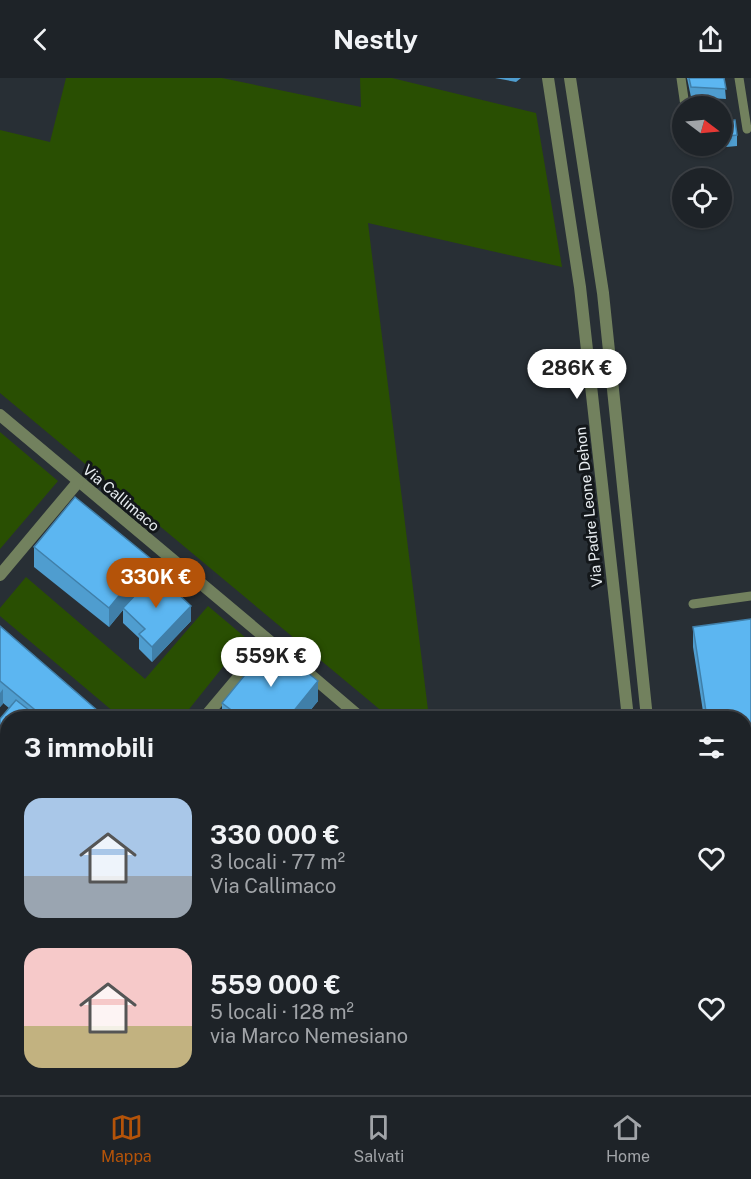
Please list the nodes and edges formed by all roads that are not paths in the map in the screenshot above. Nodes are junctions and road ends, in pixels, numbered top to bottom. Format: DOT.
graph roads {
  1 [pos="548,78"];
  2 [pos="570,78"];
  3 [pos="681,78"];
  4 [pos="739,78"];
  5 [pos="684,96"];
  6 [pos="747,129"];
  7 [pos="0,416"];
  8 [pos="78,482"];
  9 [pos="0,575"];
  10 [pos="751,596"];
  11 [pos="693,604"];
  12 [pos="269,640"];
  13 [pos="210,711"];
  14 [pos="353,711"];
  15 [pos="627,711"];
  16 [pos="645,711"];
  1 -- 15 [label="street, Via Padre Leone Dehon"];
  2 -- 16 [label="street"];
  3 -- 5 [label="lane"];
  4 -- 6 [label="lane"];
  7 -- 8 [label="street, Via Callimaco"];
  8 -- 9 [label="street"];
  8 -- 12 [label="street, Via Callimaco"];
  10 -- 11 [label="lane"];
  12 -- 13 [label="street"];
  12 -- 14 [label="street, Via Callimaco"];
}
